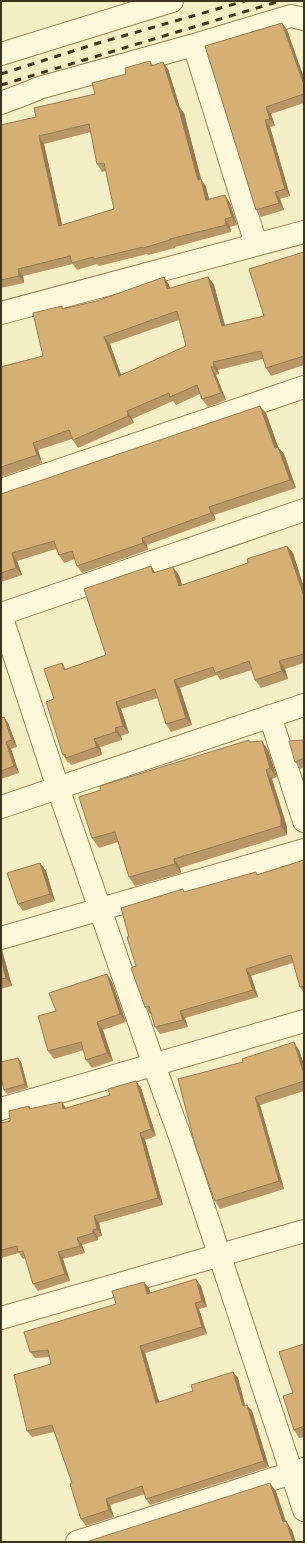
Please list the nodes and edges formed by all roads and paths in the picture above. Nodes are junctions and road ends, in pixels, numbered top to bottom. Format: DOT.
graph roads {
  1 [pos="172,1"];
  2 [pos="304,19"];
  3 [pos="194,45"];
  4 [pos="1,54"];
  5 [pos="1,103"];
  6 [pos="304,232"];
  7 [pos="256,244"];
  8 [pos="1,313"];
  9 [pos="304,387"];
  10 [pos="1,490"];
  11 [pos="304,510"];
  12 [pos="1,614"];
  13 [pos="304,705"];
  14 [pos="270,716"];
  15 [pos="58,788"];
  16 [pos="1,807"];
  17 [pos="304,821"];
  18 [pos="304,850"];
  19 [pos="101,910"];
  20 [pos="1,938"];
  21 [pos="304,1021"];
  22 [pos="154,1065"];
  23 [pos="1,1109"];
  24 [pos="304,1231"];
  25 [pos="220,1255"];
  26 [pos="1,1318"];
  27 [pos="298,1471"];
  28 [pos="304,1510"];
  29 [pos="77,1542"];
  1 -- 4 [label="street"];
  2 -- 3 [label="street"];
  3 -- 5 [label="street"];
  3 -- 7 [label="street"];
  6 -- 7 [label="street"];
  7 -- 8 [label="street"];
  9 -- 10 [label="street"];
  11 -- 12 [label="street"];
  12 -- 15 [label="street"];
  13 -- 14 [label="street"];
  14 -- 15 [label="street"];
  14 -- 17 [label="street"];
  15 -- 16 [label="street"];
  15 -- 19 [label="street"];
  18 -- 19 [label="street"];
  19 -- 20 [label="street"];
  19 -- 22 [label="street"];
  21 -- 22 [label="street"];
  22 -- 23 [label="street"];
  22 -- 25 [label="street"];
  24 -- 25 [label="street"];
  25 -- 26 [label="street"];
  25 -- 27 [label="street"];
  27 -- 28 [label="street"];
  27 -- 29 [label="street"];
}
